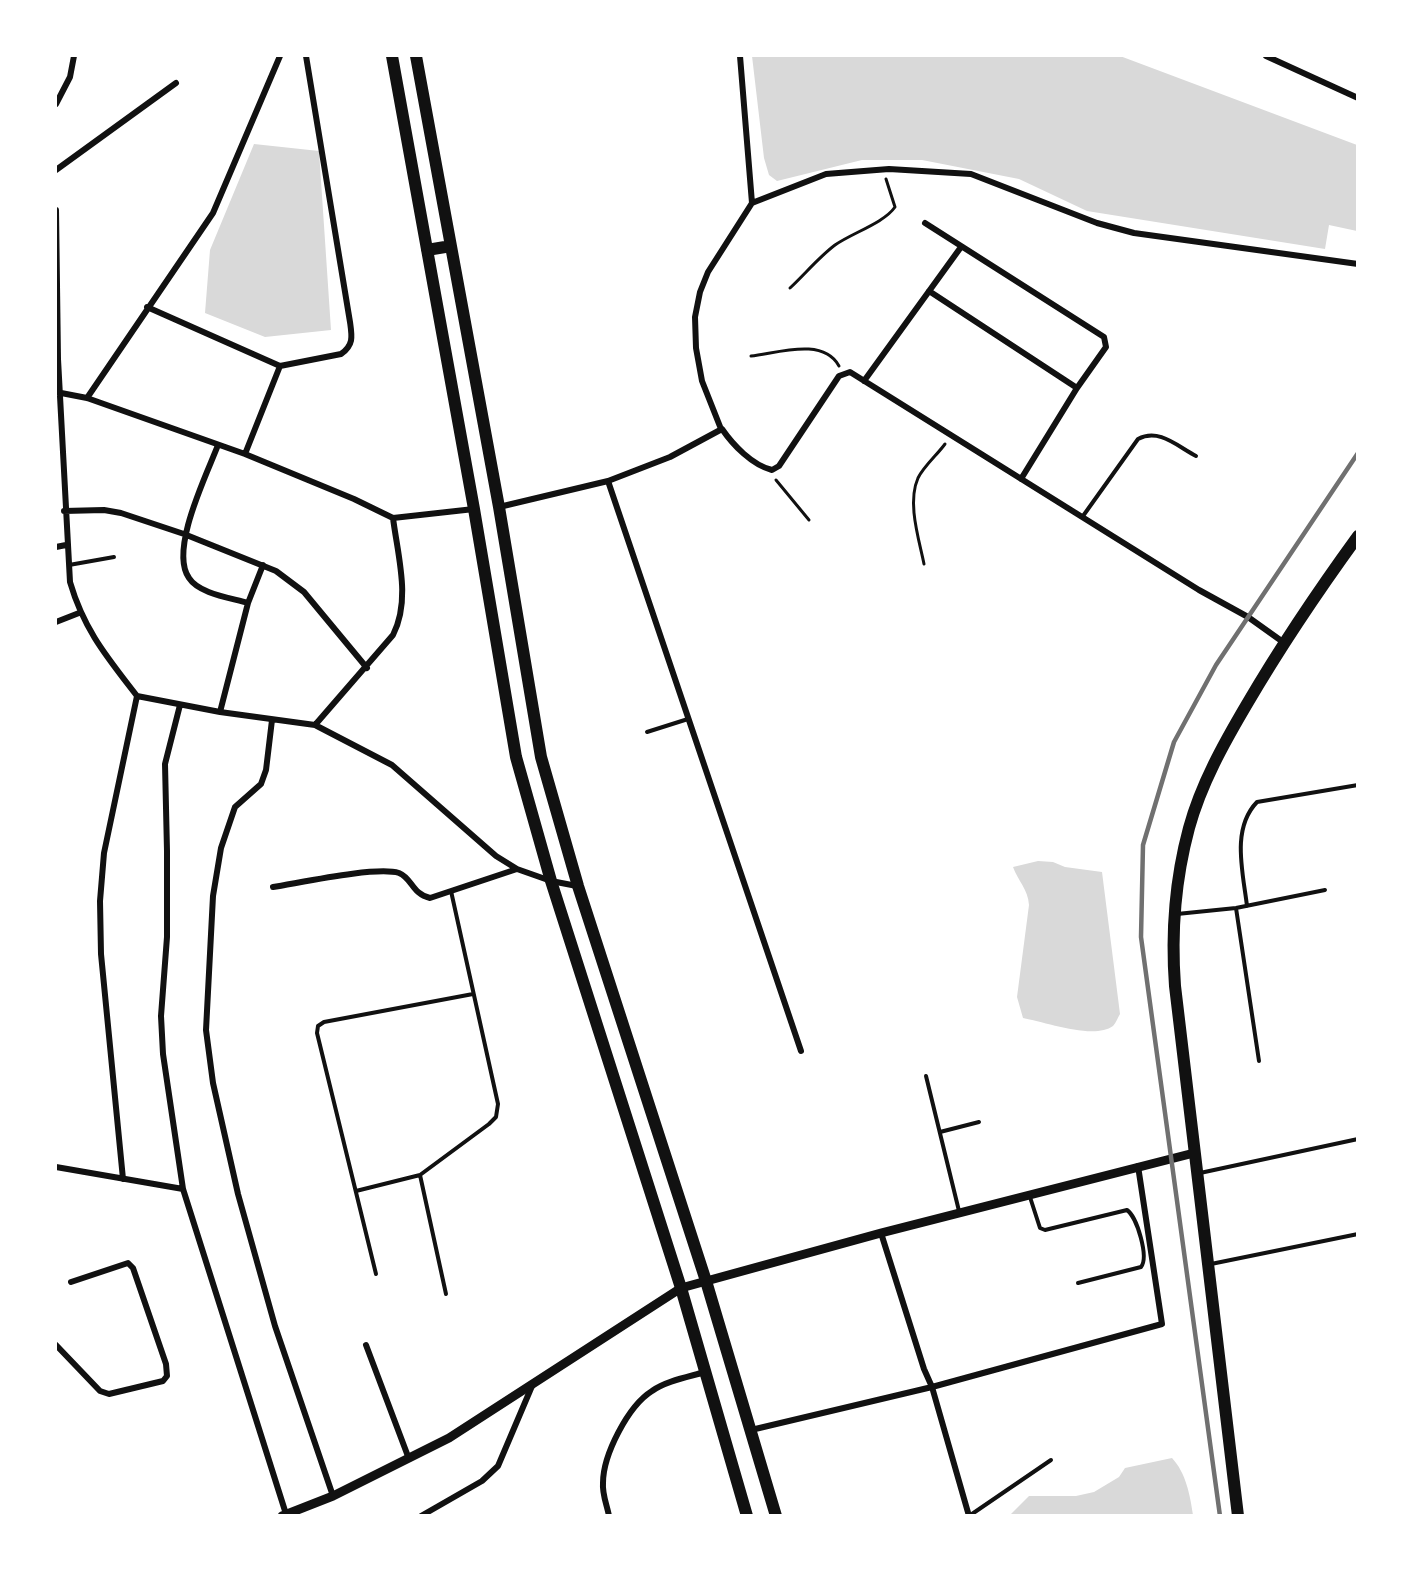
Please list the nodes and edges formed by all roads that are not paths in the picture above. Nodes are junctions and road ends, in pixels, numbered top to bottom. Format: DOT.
graph roads {
  1 [pos="74,56"];
  2 [pos="280,56"];
  3 [pos="306,56"];
  4 [pos="392,56"];
  5 [pos="416,56"];
  6 [pos="740,56"];
  7 [pos="1266,56"];
  8 [pos="176,83"];
  9 [pos="1358,98"];
  10 [pos="56,104"];
  11 [pos="56,170"];
  12 [pos="752,203"];
  13 [pos="56,210"];
  14 [pos="925,224"];
  15 [pos="451,246"];
  16 [pos="962,247"];
  17 [pos="427,250"];
  18 [pos="1358,264"];
  19 [pos="929,291"];
  20 [pos="147,307"];
  21 [pos="56,332"];
  22 [pos="280,366"];
  23 [pos="864,381"];
  24 [pos="1077,388"];
  25 [pos="58,393"];
  26 [pos="87,398"];
  27 [pos="721,429"];
  28 [pos="218,445"];
  29 [pos="244,454"];
  30 [pos="1196,456"];
  31 [pos="1021,479"];
  32 [pos="608,481"];
  33 [pos="500,507"];
  34 [pos="474,509"];
  35 [pos="64,511"];
  36 [pos="1083,516"];
  37 [pos="393,518"];
  38 [pos="184,534"];
  39 [pos="1358,536"];
  40 [pos="66,545"];
  41 [pos="56,547"];
  42 [pos="114,557"];
  43 [pos="68,565"];
  44 [pos="262,565"];
  45 [pos="248,603"];
  46 [pos="79,613"];
  47 [pos="56,622"];
  48 [pos="1283,642"];
  49 [pos="367,668"];
  50 [pos="137,696"];
  51 [pos="180,705"];
  52 [pos="220,712"];
  53 [pos="688,719"];
  54 [pos="272,720"];
  55 [pos="315,725"];
  56 [pos="647,732"];
  57 [pos="1358,785"];
  58 [pos="517,869"];
  59 [pos="551,881"];
  60 [pos="578,886"];
  61 [pos="273,887"];
  62 [pos="1325,890"];
  63 [pos="451,891"];
  64 [pos="1247,906"];
  65 [pos="1236,908"];
  66 [pos="1173,915"];
  67 [pos="473,994"];
  68 [pos="801,1051"];
  69 [pos="1259,1061"];
  70 [pos="926,1076"];
  71 [pos="979,1122"];
  72 [pos="940,1132"];
  73 [pos="1358,1139"];
  74 [pos="1194,1153"];
  75 [pos="1138,1166"];
  76 [pos="56,1167"];
  77 [pos="1197,1173"];
  78 [pos="420,1175"];
  79 [pos="123,1179"];
  80 [pos="183,1189"];
  81 [pos="356,1191"];
  82 [pos="1029,1194"];
  83 [pos="960,1212"];
  84 [pos="881,1233"];
  85 [pos="1358,1234"];
  86 [pos="1208,1265"];
  87 [pos="376,1274"];
  88 [pos="706,1281"];
  89 [pos="71,1282"];
  90 [pos="1078,1283"];
  91 [pos="681,1288"];
  92 [pos="446,1294"];
  93 [pos="56,1345"];
  94 [pos="366,1346"];
  95 [pos="705,1371"];
  96 [pos="532,1386"];
  97 [pos="932,1387"];
  98 [pos="751,1430"];
  99 [pos="409,1459"];
  100 [pos="1051,1460"];
  101 [pos="333,1496"];
  102 [pos="284,1515"];
  103 [pos="421,1515"];
  104 [pos="609,1515"];
  105 [pos="747,1515"];
  106 [pos="776,1515"];
  107 [pos="969,1515"];
  108 [pos="1238,1515"];
  1 -- 10 [label="street"];
  2 -- 20 [label="street"];
  3 -- 22 [label="street"];
  4 -- 17 [label="main road"];
  5 -- 15 [label="main road"];
  6 -- 12 [label="street"];
  7 -- 9 [label="street"];
  8 -- 11 [label="street"];
  12 -- 18 [label="street"];
  12 -- 27 [label="street"];
  13 -- 21 [label="street"];
  14 -- 16 [label="street"];
  15 -- 17 [label="main road"];
  15 -- 33 [label="main road"];
  16 -- 19 [label="street"];
  16 -- 24 [label="street"];
  17 -- 34 [label="main road"];
  19 -- 23 [label="street"];
  19 -- 24 [label="street"];
  20 -- 22 [label="street"];
  20 -- 26 [label="street"];
  21 -- 25 [label="street"];
  22 -- 29 [label="street"];
  23 -- 27 [label="street"];
  23 -- 31 [label="street"];
  24 -- 31 [label="street"];
  25 -- 26 [label="street"];
  25 -- 35 [label="street"];
  26 -- 28 [label="street"];
  27 -- 32 [label="street"];
  28 -- 29 [label="street"];
  28 -- 38 [label="street"];
  29 -- 37 [label="street"];
  30 -- 36 [label="lane"];
  31 -- 36 [label="street"];
  32 -- 33 [label="street"];
  32 -- 53 [label="street"];
  33 -- 60 [label="main road"];
  34 -- 37 [label="street"];
  34 -- 59 [label="main road"];
  35 -- 38 [label="street"];
  35 -- 40 [label="street"];
  36 -- 48 [label="street"];
  37 -- 49 [label="street"];
  38 -- 44 [label="street"];
  38 -- 45 [label="street"];
  39 -- 48 [label="main road"];
  40 -- 41 [label="street"];
  40 -- 43 [label="street"];
  42 -- 43 [label="lane"];
  43 -- 46 [label="street"];
  44 -- 45 [label="street"];
  44 -- 49 [label="street"];
  45 -- 52 [label="street"];
  46 -- 47 [label="street"];
  46 -- 50 [label="street"];
  48 -- 66 [label="main road"];
  49 -- 55 [label="street"];
  50 -- 51 [label="street"];
  50 -- 79 [label="street"];
  51 -- 52 [label="street"];
  51 -- 80 [label="street"];
  52 -- 54 [label="street"];
  53 -- 56 [label="lane"];
  53 -- 68 [label="street"];
  54 -- 55 [label="street"];
  54 -- 101 [label="street"];
  55 -- 58 [label="street"];
  57 -- 64 [label="lane"];
  58 -- 59 [label="street"];
  58 -- 63 [label="street"];
  59 -- 60 [label="street"];
  59 -- 91 [label="main road"];
  60 -- 88 [label="main road"];
  61 -- 63 [label="street"];
  62 -- 64 [label="lane"];
  63 -- 67 [label="lane"];
  64 -- 65 [label="lane"];
  65 -- 66 [label="lane"];
  65 -- 69 [label="lane"];
  66 -- 74 [label="main road"];
  67 -- 78 [label="lane"];
  67 -- 81 [label="lane"];
  70 -- 72 [label="lane"];
  71 -- 72 [label="lane"];
  72 -- 83 [label="lane"];
  73 -- 77 [label="lane"];
  74 -- 75 [label="street"];
  74 -- 77 [label="main road"];
  75 -- 82 [label="street"];
  75 -- 97 [label="street"];
  76 -- 79 [label="street"];
  77 -- 86 [label="main road"];
  78 -- 81 [label="lane"];
  78 -- 92 [label="lane"];
  79 -- 80 [label="street"];
  80 -- 102 [label="street"];
  81 -- 87 [label="lane"];
  82 -- 83 [label="street"];
  82 -- 90 [label="lane"];
  83 -- 84 [label="street"];
  84 -- 88 [label="street"];
  84 -- 97 [label="street"];
  85 -- 86 [label="lane"];
  86 -- 108 [label="main road"];
  88 -- 91 [label="street"];
  88 -- 98 [label="main road"];
  89 -- 93 [label="street"];
  91 -- 95 [label="main road"];
  91 -- 96 [label="street"];
  94 -- 99 [label="street"];
  95 -- 104 [label="street"];
  95 -- 105 [label="main road"];
  96 -- 99 [label="street"];
  96 -- 103 [label="street"];
  97 -- 98 [label="street"];
  97 -- 107 [label="street"];
  98 -- 106 [label="main road"];
  99 -- 101 [label="street"];
  100 -- 107 [label="lane"];
  101 -- 102 [label="street"];
}
